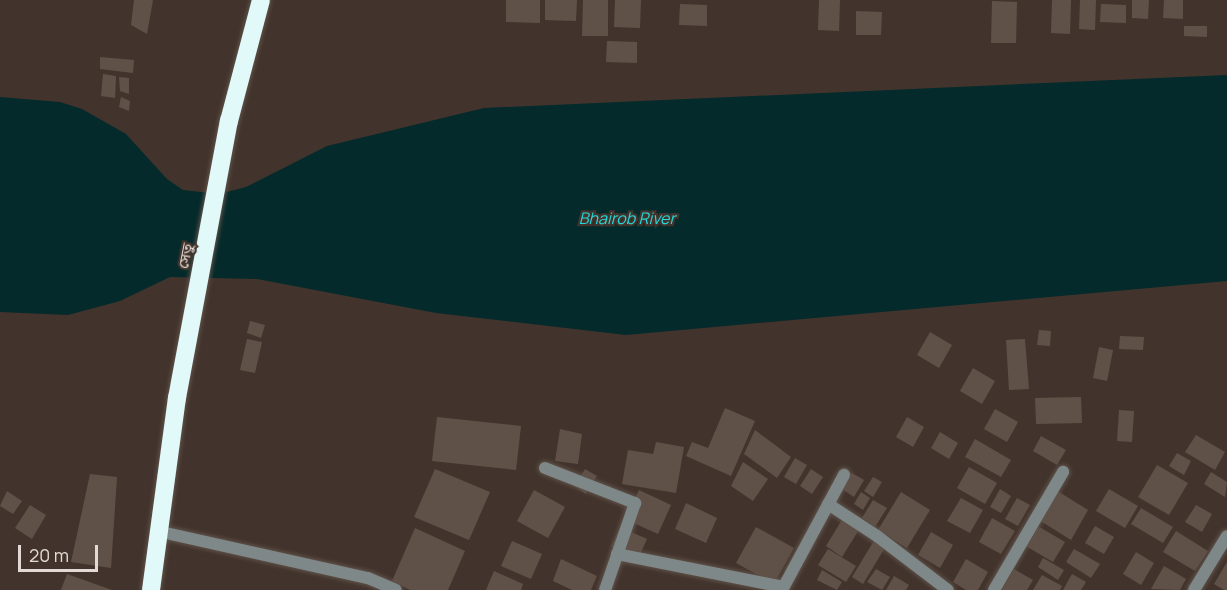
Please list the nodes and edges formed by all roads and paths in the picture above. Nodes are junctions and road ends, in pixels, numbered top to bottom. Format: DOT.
graph roads {
  1 [pos="261,0"];
  2 [pos="545,468"];
  3 [pos="1063,472"];
  4 [pos="844,475"];
  5 [pos="828,504"];
  6 [pos="158,531"];
  7 [pos="1227,536"];
  8 [pos="617,554"];
  9 [pos="783,589"];
  10 [pos="151,590"];
  11 [pos="396,590"];
  12 [pos="604,590"];
  13 [pos="948,590"];
  14 [pos="994,590"];
  15 [pos="1194,590"];
  1 -- 6 [label="highway, সেতু"];
  2 -- 8 [label="street"];
  3 -- 14 [label="street"];
  4 -- 5 [label="street"];
  5 -- 9 [label="street"];
  5 -- 13 [label="street"];
  6 -- 10 [label="highway, সেতু"];
  6 -- 11 [label="street"];
  7 -- 15 [label="street"];
  8 -- 9 [label="street"];
  8 -- 12 [label="street"];
}
